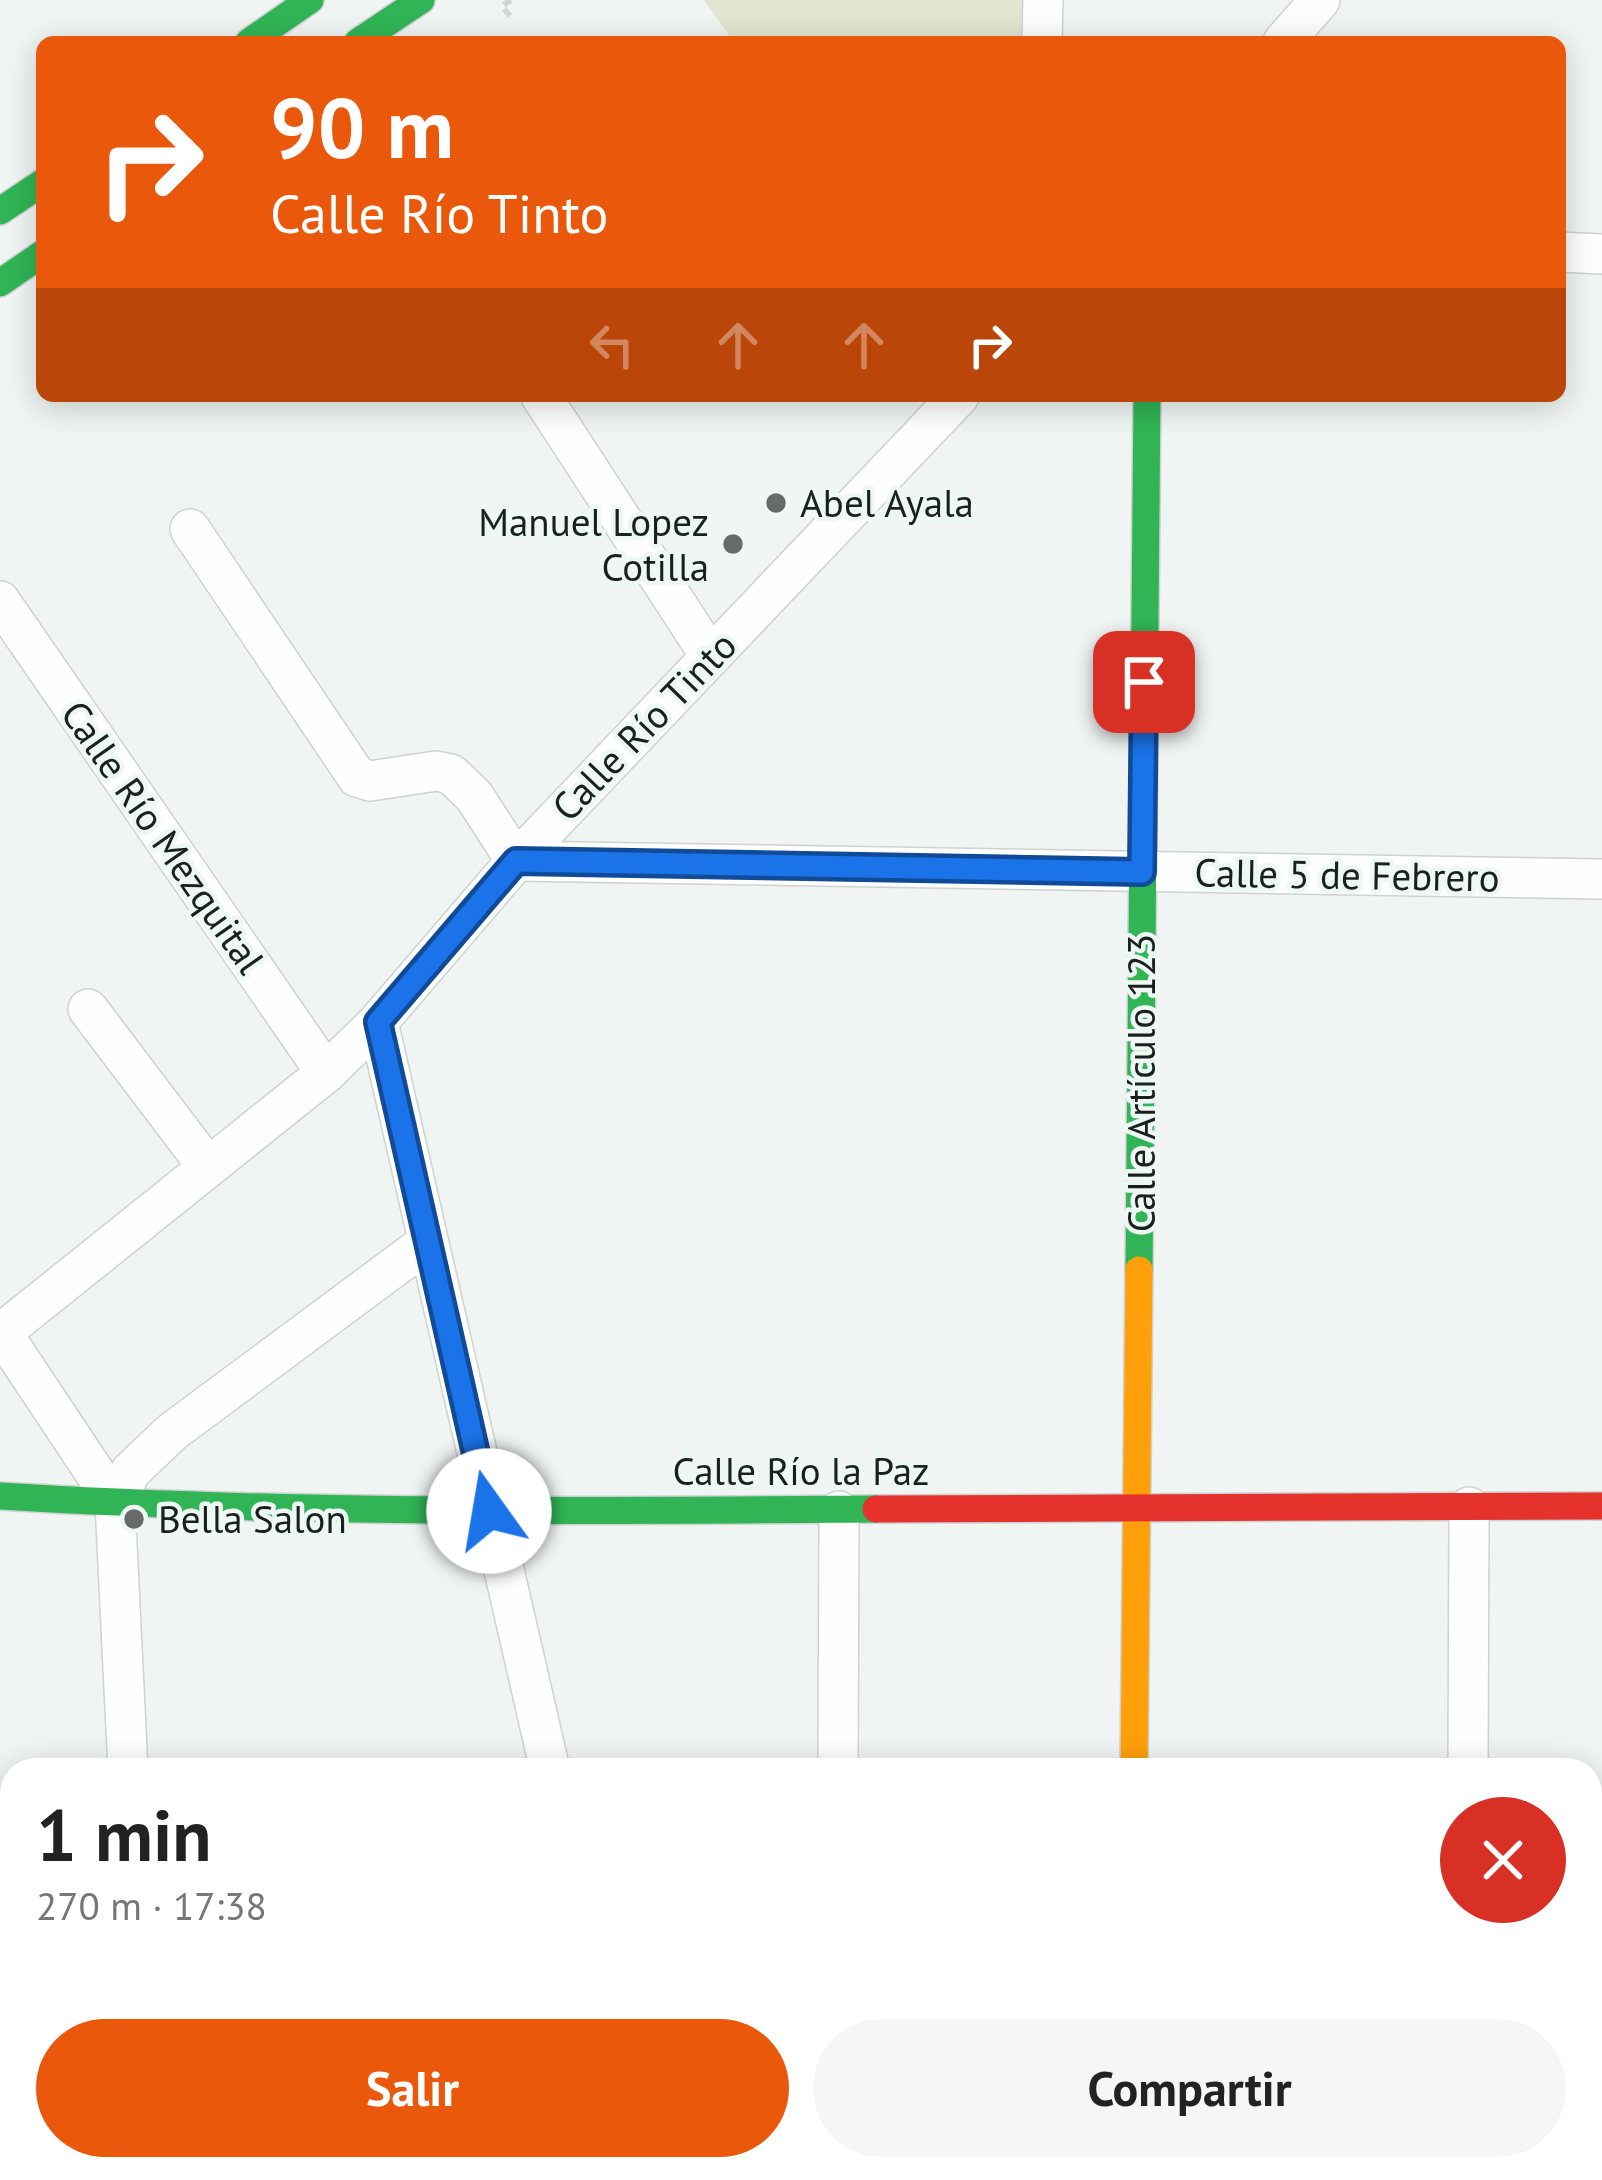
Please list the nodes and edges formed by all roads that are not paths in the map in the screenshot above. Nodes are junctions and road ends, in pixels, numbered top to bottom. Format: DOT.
graph roads {
  1 [pos="421,0"];
  2 [pos="1043,0"];
  3 [pos="1320,0"];
  4 [pos="302,13"];
  5 [pos="259,36"];
  6 [pos="367,36"];
  7 [pos="1042,36"];
  8 [pos="1288,36"];
  9 [pos="36,187"];
  10 [pos="0,212"];
  11 [pos="1566,252"];
  12 [pos="1602,254"];
  13 [pos="36,258"];
  14 [pos="0,283"];
  15 [pos="545,402"];
  16 [pos="953,402"];
  17 [pos="1147,402"];
  18 [pos="190,529"];
  19 [pos="0,601"];
  20 [pos="711,657"];
  21 [pos="516,861"];
  22 [pos="1142,872"];
  23 [pos="1602,878"];
  24 [pos="88,1009"];
  25 [pos="378,1022"];
  26 [pos="326,1072"];
  27 [pos="207,1166"];
  28 [pos="428,1242"];
  29 [pos="1,1332"];
  30 [pos="0,1496"];
  31 [pos="115,1503"];
  32 [pos="1602,1505"];
  33 [pos="1138,1507"];
  34 [pos="1469,1507"];
  35 [pos="838,1510"];
  36 [pos="489,1511"];
  37 [pos="127,1758"];
  38 [pos="547,1758"];
  39 [pos="838,1758"];
  40 [pos="1134,1758"];
  41 [pos="1468,1758"];
  1 -- 6 [label="street"];
  2 -- 7 [label="street"];
  3 -- 8 [label="street"];
  4 -- 5 [label="street"];
  9 -- 10 [label="street"];
  11 -- 12 [label="street"];
  13 -- 14 [label="street"];
  15 -- 20 [label="street"];
  16 -- 20 [label="street, Calle Río Tinto"];
  17 -- 22 [label="street, Calle Artículo 123"];
  18 -- 21 [label="street"];
  19 -- 26 [label="street, Calle Río Mezquital"];
  20 -- 21 [label="street, Calle Río Tinto"];
  21 -- 22 [label="street, Calle 5 de Febrero"];
  21 -- 25 [label="street, Calle Río Tinto"];
  22 -- 23 [label="street, Calle 5 de Febrero"];
  22 -- 33 [label="street, Calle Artículo 123"];
  24 -- 27 [label="street"];
  25 -- 26 [label="street, Calle Río Tinto"];
  25 -- 28 [label="street"];
  26 -- 27 [label="street, Calle Río Tinto"];
  27 -- 29 [label="street, Calle Río Tinto"];
  28 -- 31 [label="street"];
  28 -- 36 [label="street"];
  29 -- 31 [label="street"];
  30 -- 31 [label="street, Calle Río la Paz"];
  31 -- 36 [label="street, Calle Río la Paz"];
  31 -- 37 [label="street"];
  32 -- 34 [label="street, Calle Río la Paz"];
  33 -- 34 [label="street, Calle Río la Paz"];
  33 -- 35 [label="street, Calle Río la Paz"];
  33 -- 40 [label="street, Calle Artículo 123"];
  34 -- 41 [label="street"];
  35 -- 36 [label="street, Calle Río la Paz"];
  35 -- 39 [label="street"];
  36 -- 38 [label="street"];
}
